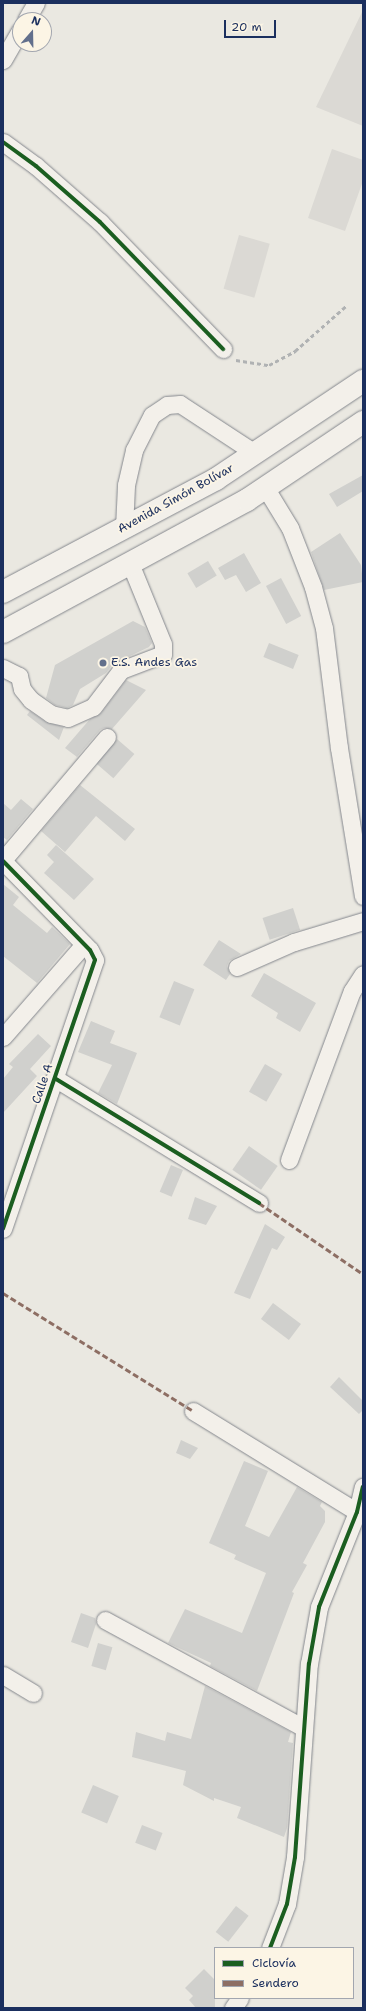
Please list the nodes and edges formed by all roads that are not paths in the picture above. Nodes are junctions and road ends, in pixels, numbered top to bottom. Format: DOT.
graph roads {
  1 [pos="36,3"];
  2 [pos="31,12"];
  3 [pos="12,45"];
  4 [pos="3,60"];
  5 [pos="3,142"];
  6 [pos="224,349"];
  7 [pos="363,381"];
  8 [pos="363,422"];
  9 [pos="255,453"];
  10 [pos="265,487"];
  11 [pos="124,528"];
  12 [pos="130,563"];
  13 [pos="3,592"];
  14 [pos="3,632"];
  15 [pos="3,668"];
  16 [pos="107,737"];
  17 [pos="3,860"];
  18 [pos="363,896"];
  19 [pos="363,921"];
  20 [pos="84,944"];
  21 [pos="237,967"];
  22 [pos="363,974"];
  23 [pos="3,1037"];
  24 [pos="56,1079"];
  25 [pos="289,1160"];
  26 [pos="259,1203"];
  27 [pos="3,1229"];
  28 [pos="193,1411"];
  29 [pos="363,1487"];
  30 [pos="357,1512"];
  31 [pos="105,1620"];
  32 [pos="3,1675"];
  33 [pos="33,1693"];
  34 [pos="304,1728"];
  35 [pos="270,1947"];
  36 [pos="239,1999"];
  37 [pos="233,2008"];
  1 -- 2 [label="street"];
  3 -- 4 [label="street"];
  5 -- 6 [label="street"];
  7 -- 9 [label="highway, Avenida Simón Bolívar"];
  8 -- 10 [label="highway"];
  9 -- 11 [label="highway, Avenida Simón Bolívar"];
  9 -- 11 [label="street"];
  10 -- 12 [label="highway"];
  10 -- 18 [label="street"];
  11 -- 13 [label="highway, Avenida Simón Bolívar"];
  12 -- 14 [label="highway"];
  12 -- 15 [label="street"];
  16 -- 17 [label="street"];
  17 -- 20 [label="street, Calle A"];
  19 -- 21 [label="street"];
  20 -- 23 [label="street"];
  20 -- 24 [label="street, Calle A"];
  22 -- 25 [label="street"];
  24 -- 26 [label="street"];
  24 -- 27 [label="street, Calle A"];
  28 -- 30 [label="street"];
  29 -- 30 [label="street"];
  30 -- 34 [label="street"];
  31 -- 34 [label="street"];
  32 -- 33 [label="street"];
  34 -- 35 [label="street"];
  36 -- 37 [label="street"];
}
